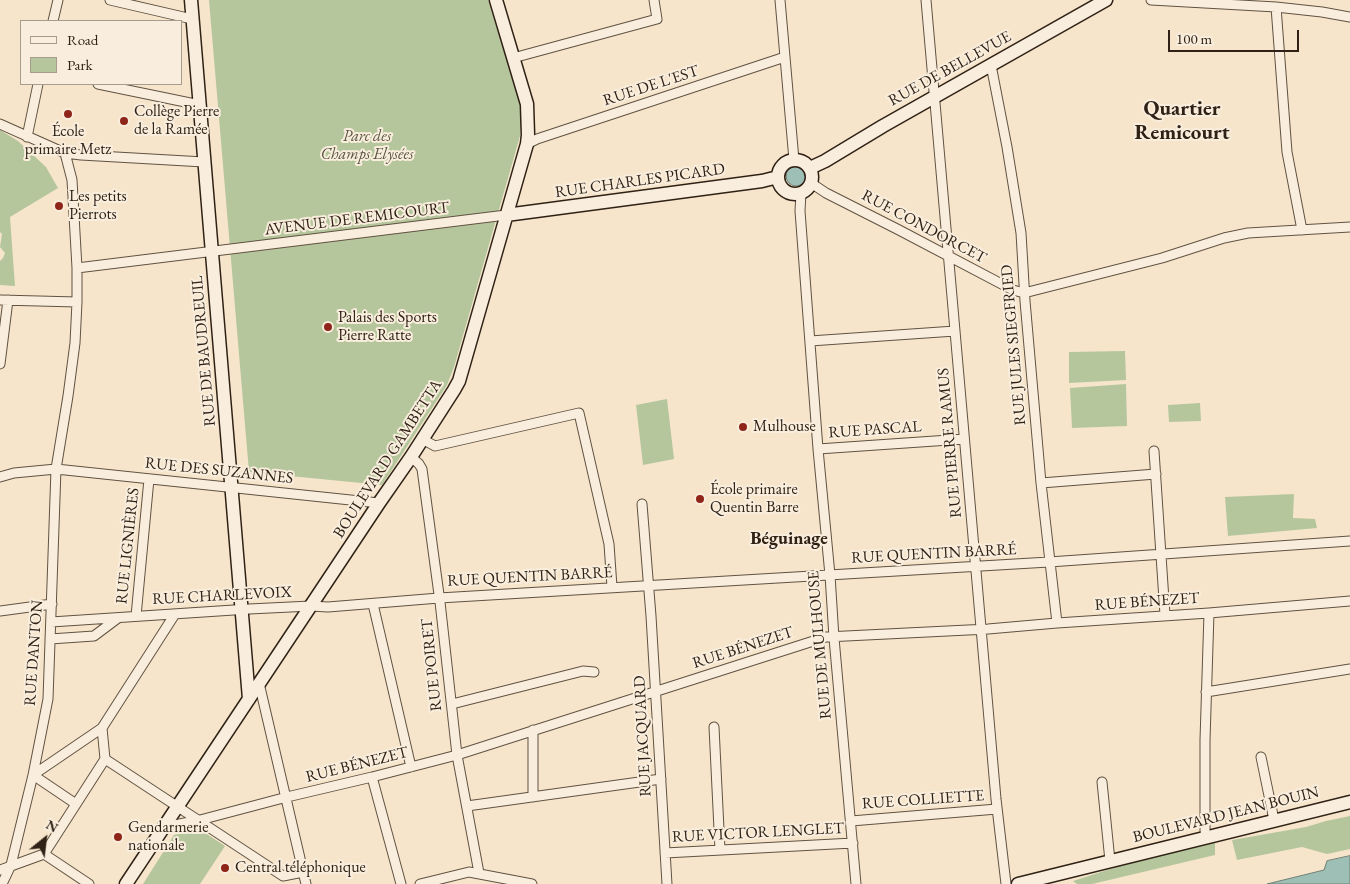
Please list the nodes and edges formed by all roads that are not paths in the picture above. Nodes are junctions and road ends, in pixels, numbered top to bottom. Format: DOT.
graph roads {
  1 [pos="58,0"];
  2 [pos="110,0"];
  3 [pos="191,0"];
  4 [pos="496,0"];
  5 [pos="654,0"];
  6 [pos="780,0"];
  7 [pos="926,0"];
  8 [pos="1106,0"];
  9 [pos="1151,0"];
  10 [pos="1163,1"];
  11 [pos="1276,7"];
  12 [pos="1350,16"];
  13 [pos="192,19"];
  14 [pos="53,20"];
  15 [pos="785,57"];
  16 [pos="513,58"];
  17 [pos="990,66"];
  18 [pos="38,85"];
  19 [pos="103,85"];
  20 [pos="935,98"];
  21 [pos="200,104"];
  22 [pos="0,124"];
  23 [pos="28,137"];
  24 [pos="527,144"];
  25 [pos="65,153"];
  26 [pos="794,160"];
  27 [pos="204,162"];
  28 [pos="810,168"];
  29 [pos="778,177"];
  30 [pos="812,183"];
  31 [pos="801,193"];
  32 [pos="506,215"];
  33 [pos="1350,227"];
  34 [pos="1302,230"];
  35 [pos="212,251"];
  36 [pos="948,256"];
  37 [pos="77,268"];
  38 [pos="1024,292"];
  39 [pos="4,300"];
  40 [pos="76,302"];
  41 [pos="955,330"];
  42 [pos="810,341"];
  43 [pos="0,364"];
  44 [pos="964,439"];
  45 [pos="422,440"];
  46 [pos="818,449"];
  47 [pos="1154,451"];
  48 [pos="411,457"];
  49 [pos="56,469"];
  50 [pos="1156,474"];
  51 [pos="0,477"];
  52 [pos="149,479"];
  53 [pos="1041,483"];
  54 [pos="231,488"];
  55 [pos="379,503"];
  56 [pos="642,504"];
  57 [pos="1350,541"];
  58 [pos="1161,554"];
  59 [pos="1050,562"];
  60 [pos="975,566"];
  61 [pos="830,575"];
  62 [pos="649,586"];
  63 [pos="612,587"];
  64 [pos="439,598"];
  65 [pos="1350,601"];
  66 [pos="52,604"];
  67 [pos="372,604"];
  68 [pos="311,606"];
  69 [pos="241,610"];
  70 [pos="0,611"];
  71 [pos="1209,613"];
  72 [pos="175,614"];
  73 [pos="1165,615"];
  74 [pos="136,616"];
  75 [pos="118,618"];
  76 [pos="51,622"];
  77 [pos="1057,623"];
  78 [pos="981,630"];
  79 [pos="834,638"];
  80 [pos="50,639"];
  81 [pos="245,655"];
  82 [pos="273,663"];
  83 [pos="1350,669"];
  84 [pos="594,672"];
  85 [pos="259,683"];
  86 [pos="655,692"];
  87 [pos="1206,692"];
  88 [pos="249,699"];
  89 [pos="452,704"];
  90 [pos="714,727"];
  91 [pos="102,728"];
  92 [pos="533,730"];
  93 [pos="457,755"];
  94 [pos="1261,758"];
  95 [pos="105,759"];
  96 [pos="411,767"];
  97 [pos="33,775"];
  98 [pos="372,778"];
  99 [pos="661,779"];
  100 [pos="1102,782"];
  101 [pos="286,797"];
  102 [pos="533,797"];
  103 [pos="1350,802"];
  104 [pos="76,804"];
  105 [pos="178,806"];
  106 [pos="467,806"];
  107 [pos="997,809"];
  108 [pos="200,820"];
  109 [pos="1274,820"];
  110 [pos="851,821"];
  111 [pos="164,826"];
  112 [pos="1206,837"];
  113 [pos="853,844"];
  114 [pos="720,850"];
  115 [pos="665,853"];
  116 [pos="44,854"];
  117 [pos="1110,861"];
  118 [pos="12,865"];
  119 [pos="0,870"];
  120 [pos="303,872"];
  121 [pos="479,873"];
  122 [pos="282,876"];
  123 [pos="2,884"];
  124 [pos="89,884"];
  125 [pos="126,884"];
  126 [pos="277,884"];
  127 [pos="306,884"];
  128 [pos="400,884"];
  129 [pos="420,884"];
  130 [pos="532,884"];
  131 [pos="667,884"];
  132 [pos="856,884"];
  133 [pos="1006,884"];
  134 [pos="1018,884"];
  1 -- 14 [label="street"];
  2 -- 13 [label="street"];
  3 -- 13 [label="main road, RUE DE BAUDREUIL"];
  4 -- 16 [label="main road, BOULEVARD GAMBETTA"];
  5 -- 16 [label="street"];
  6 -- 15 [label="street"];
  7 -- 20 [label="street, RUE PIERRE RAMUS"];
  8 -- 17 [label="main road, RUE DE BELLEVUE"];
  9 -- 10 [label="street"];
  10 -- 11 [label="street"];
  11 -- 12 [label="street"];
  11 -- 34 [label="street"];
  13 -- 21 [label="main road, RUE DE BAUDREUIL"];
  15 -- 24 [label="street, RUE DE L'EST"];
  15 -- 26 [label="street"];
  16 -- 24 [label="main road, BOULEVARD GAMBETTA"];
  17 -- 20 [label="main road, RUE DE BELLEVUE"];
  17 -- 38 [label="street, RUE JULES SIEGFRIED"];
  18 -- 23 [label="street"];
  19 -- 21 [label="street"];
  20 -- 28 [label="main road, RUE DE BELLEVUE"];
  20 -- 36 [label="street, RUE PIERRE RAMUS"];
  21 -- 27 [label="main road, RUE DE BAUDREUIL"];
  22 -- 23 [label="street"];
  23 -- 25 [label="street"];
  24 -- 32 [label="main road, BOULEVARD GAMBETTA"];
  25 -- 27 [label="street"];
  25 -- 37 [label="street, RUE DANTON"];
  26 -- 28 [label="main road"];
  26 -- 29 [label="main road"];
  27 -- 35 [label="main road, RUE DE BAUDREUIL"];
  28 -- 30 [label="main road"];
  29 -- 31 [label="main road"];
  29 -- 32 [label="main road, RUE CHARLES PICARD"];
  30 -- 31 [label="main road"];
  30 -- 36 [label="street, RUE CONDORCET"];
  31 -- 42 [label="street, RUE DE MULHOUSE"];
  32 -- 35 [label="street, AVENUE DE REMICOURT"];
  32 -- 45 [label="main road, BOULEVARD GAMBETTA"];
  33 -- 34 [label="street"];
  34 -- 38 [label="street"];
  35 -- 37 [label="street, AVENUE DE REMICOURT"];
  35 -- 54 [label="main road, RUE DE BAUDREUIL"];
  36 -- 38 [label="street, RUE CONDORCET"];
  36 -- 41 [label="street, RUE PIERRE RAMUS"];
  37 -- 40 [label="street, RUE DANTON"];
  38 -- 53 [label="street, RUE JULES SIEGFRIED"];
  39 -- 40 [label="street"];
  39 -- 43 [label="street"];
  40 -- 49 [label="street, RUE DANTON"];
  41 -- 42 [label="street"];
  41 -- 44 [label="street, RUE PIERRE RAMUS"];
  42 -- 46 [label="street, RUE DE MULHOUSE"];
  44 -- 46 [label="street, RUE PASCAL"];
  44 -- 60 [label="street, RUE PIERRE RAMUS"];
  45 -- 48 [label="main road, BOULEVARD GAMBETTA"];
  45 -- 63 [label="street"];
  46 -- 61 [label="street, RUE DE MULHOUSE"];
  47 -- 50 [label="street"];
  48 -- 55 [label="main road, BOULEVARD GAMBETTA"];
  48 -- 64 [label="street, RUE POIRET"];
  49 -- 51 [label="street, RUE DES SUZANNES"];
  49 -- 52 [label="street, RUE DES SUZANNES"];
  49 -- 66 [label="street, RUE DANTON"];
  50 -- 53 [label="street"];
  50 -- 58 [label="street"];
  52 -- 54 [label="street, RUE DES SUZANNES"];
  52 -- 74 [label="street, RUE LIGNIÈRES"];
  53 -- 59 [label="street, RUE JULES SIEGFRIED"];
  54 -- 55 [label="street, RUE DES SUZANNES"];
  54 -- 69 [label="main road, RUE DE BAUDREUIL"];
  55 -- 68 [label="main road, BOULEVARD GAMBETTA"];
  56 -- 62 [label="street, RUE JACQUARD"];
  57 -- 58 [label="street, RUE QUENTIN BARRÉ"];
  58 -- 59 [label="street, RUE QUENTIN BARRÉ"];
  58 -- 73 [label="street"];
  59 -- 60 [label="street, RUE QUENTIN BARRÉ"];
  59 -- 77 [label="street, RUE JULES SIEGFRIED"];
  60 -- 61 [label="street, RUE QUENTIN BARRÉ"];
  60 -- 78 [label="street, RUE PIERRE RAMUS"];
  61 -- 62 [label="street, RUE QUENTIN BARRÉ"];
  61 -- 79 [label="street, RUE DE MULHOUSE"];
  62 -- 63 [label="street, RUE QUENTIN BARRÉ"];
  62 -- 86 [label="street, RUE JACQUARD"];
  63 -- 64 [label="street, RUE QUENTIN BARRÉ"];
  64 -- 67 [label="street, RUE QUENTIN BARRÉ"];
  64 -- 89 [label="street, RUE POIRET"];
  65 -- 71 [label="street, RUE BÉNEZET"];
  66 -- 70 [label="street"];
  66 -- 76 [label="street, RUE DANTON"];
  67 -- 68 [label="street, RUE QUENTIN BARRÉ"];
  67 -- 96 [label="street"];
  68 -- 69 [label="street, RUE CHARLEVOIX"];
  68 -- 82 [label="main road, BOULEVARD GAMBETTA"];
  69 -- 72 [label="street, RUE CHARLEVOIX"];
  69 -- 81 [label="main road, RUE DE BAUDREUIL"];
  71 -- 73 [label="street, RUE BÉNEZET"];
  71 -- 87 [label="street"];
  72 -- 74 [label="street, RUE CHARLEVOIX"];
  72 -- 91 [label="street"];
  73 -- 77 [label="street, RUE BÉNEZET"];
  74 -- 75 [label="street, RUE CHARLEVOIX"];
  75 -- 76 [label="street, RUE CHARLEVOIX"];
  75 -- 80 [label="street"];
  76 -- 80 [label="street, RUE DANTON"];
  77 -- 78 [label="street, RUE BÉNEZET"];
  78 -- 79 [label="street, RUE BÉNEZET"];
  78 -- 107 [label="street, RUE PIERRE RAMUS"];
  79 -- 86 [label="street, RUE BÉNEZET"];
  79 -- 110 [label="street, RUE DE MULHOUSE"];
  80 -- 97 [label="street, RUE DANTON"];
  81 -- 82 [label="main road"];
  81 -- 88 [label="main road, RUE DE BAUDREUIL"];
  82 -- 85 [label="main road, BOULEVARD GAMBETTA"];
  83 -- 87 [label="street"];
  84 -- 89 [label="street"];
  85 -- 88 [label="main road, BOULEVARD GAMBETTA"];
  85 -- 101 [label="street"];
  86 -- 92 [label="street, RUE BÉNEZET"];
  86 -- 99 [label="street, RUE JACQUARD"];
  87 -- 112 [label="street"];
  88 -- 105 [label="main road, BOULEVARD GAMBETTA"];
  89 -- 93 [label="street, RUE POIRET"];
  90 -- 114 [label="street"];
  91 -- 95 [label="street"];
  91 -- 97 [label="street"];
  92 -- 93 [label="street, RUE BÉNEZET"];
  92 -- 102 [label="street"];
  93 -- 96 [label="street, RUE BÉNEZET"];
  93 -- 106 [label="street, RUE POIRET"];
  94 -- 109 [label="street"];
  95 -- 104 [label="street"];
  95 -- 105 [label="street"];
  96 -- 98 [label="street, RUE BÉNEZET"];
  97 -- 104 [label="street"];
  97 -- 118 [label="street, RUE DANTON"];
  98 -- 101 [label="street, RUE BÉNEZET"];
  98 -- 128 [label="street"];
  99 -- 102 [label="street"];
  99 -- 115 [label="street, RUE JACQUARD"];
  100 -- 117 [label="street, BOULEVARD JEAN BOUIN"];
  101 -- 108 [label="street, RUE BÉNEZET"];
  101 -- 120 [label="street"];
  102 -- 106 [label="street"];
  103 -- 109 [label="main road, BOULEVARD JEAN BOUIN"];
  104 -- 116 [label="street"];
  105 -- 108 [label="street"];
  105 -- 111 [label="main road, BOULEVARD GAMBETTA"];
  106 -- 121 [label="street, RUE POIRET"];
  107 -- 110 [label="street, RUE COLLIETTE"];
  107 -- 133 [label="street, RUE PIERRE RAMUS"];
  108 -- 111 [label="street, RUE BÉNEZET"];
  108 -- 122 [label="street"];
  109 -- 112 [label="main road, BOULEVARD JEAN BOUIN"];
  110 -- 113 [label="street, RUE DE MULHOUSE"];
  111 -- 125 [label="main road, BOULEVARD GAMBETTA"];
  112 -- 117 [label="main road, BOULEVARD JEAN BOUIN"];
  113 -- 114 [label="street, RUE VICTOR LENGLET"];
  113 -- 132 [label="street, RUE DE MULHOUSE"];
  114 -- 115 [label="street, RUE VICTOR LENGLET"];
  115 -- 131 [label="street, RUE JACQUARD"];
  116 -- 118 [label="street"];
  116 -- 124 [label="street"];
  117 -- 134 [label="main road, BOULEVARD JEAN BOUIN"];
  118 -- 119 [label="street"];
  118 -- 123 [label="street, RUE DANTON"];
  120 -- 122 [label="street"];
  120 -- 127 [label="street"];
  121 -- 129 [label="street"];
  121 -- 130 [label="street"];
  122 -- 126 [label="street"];
}
